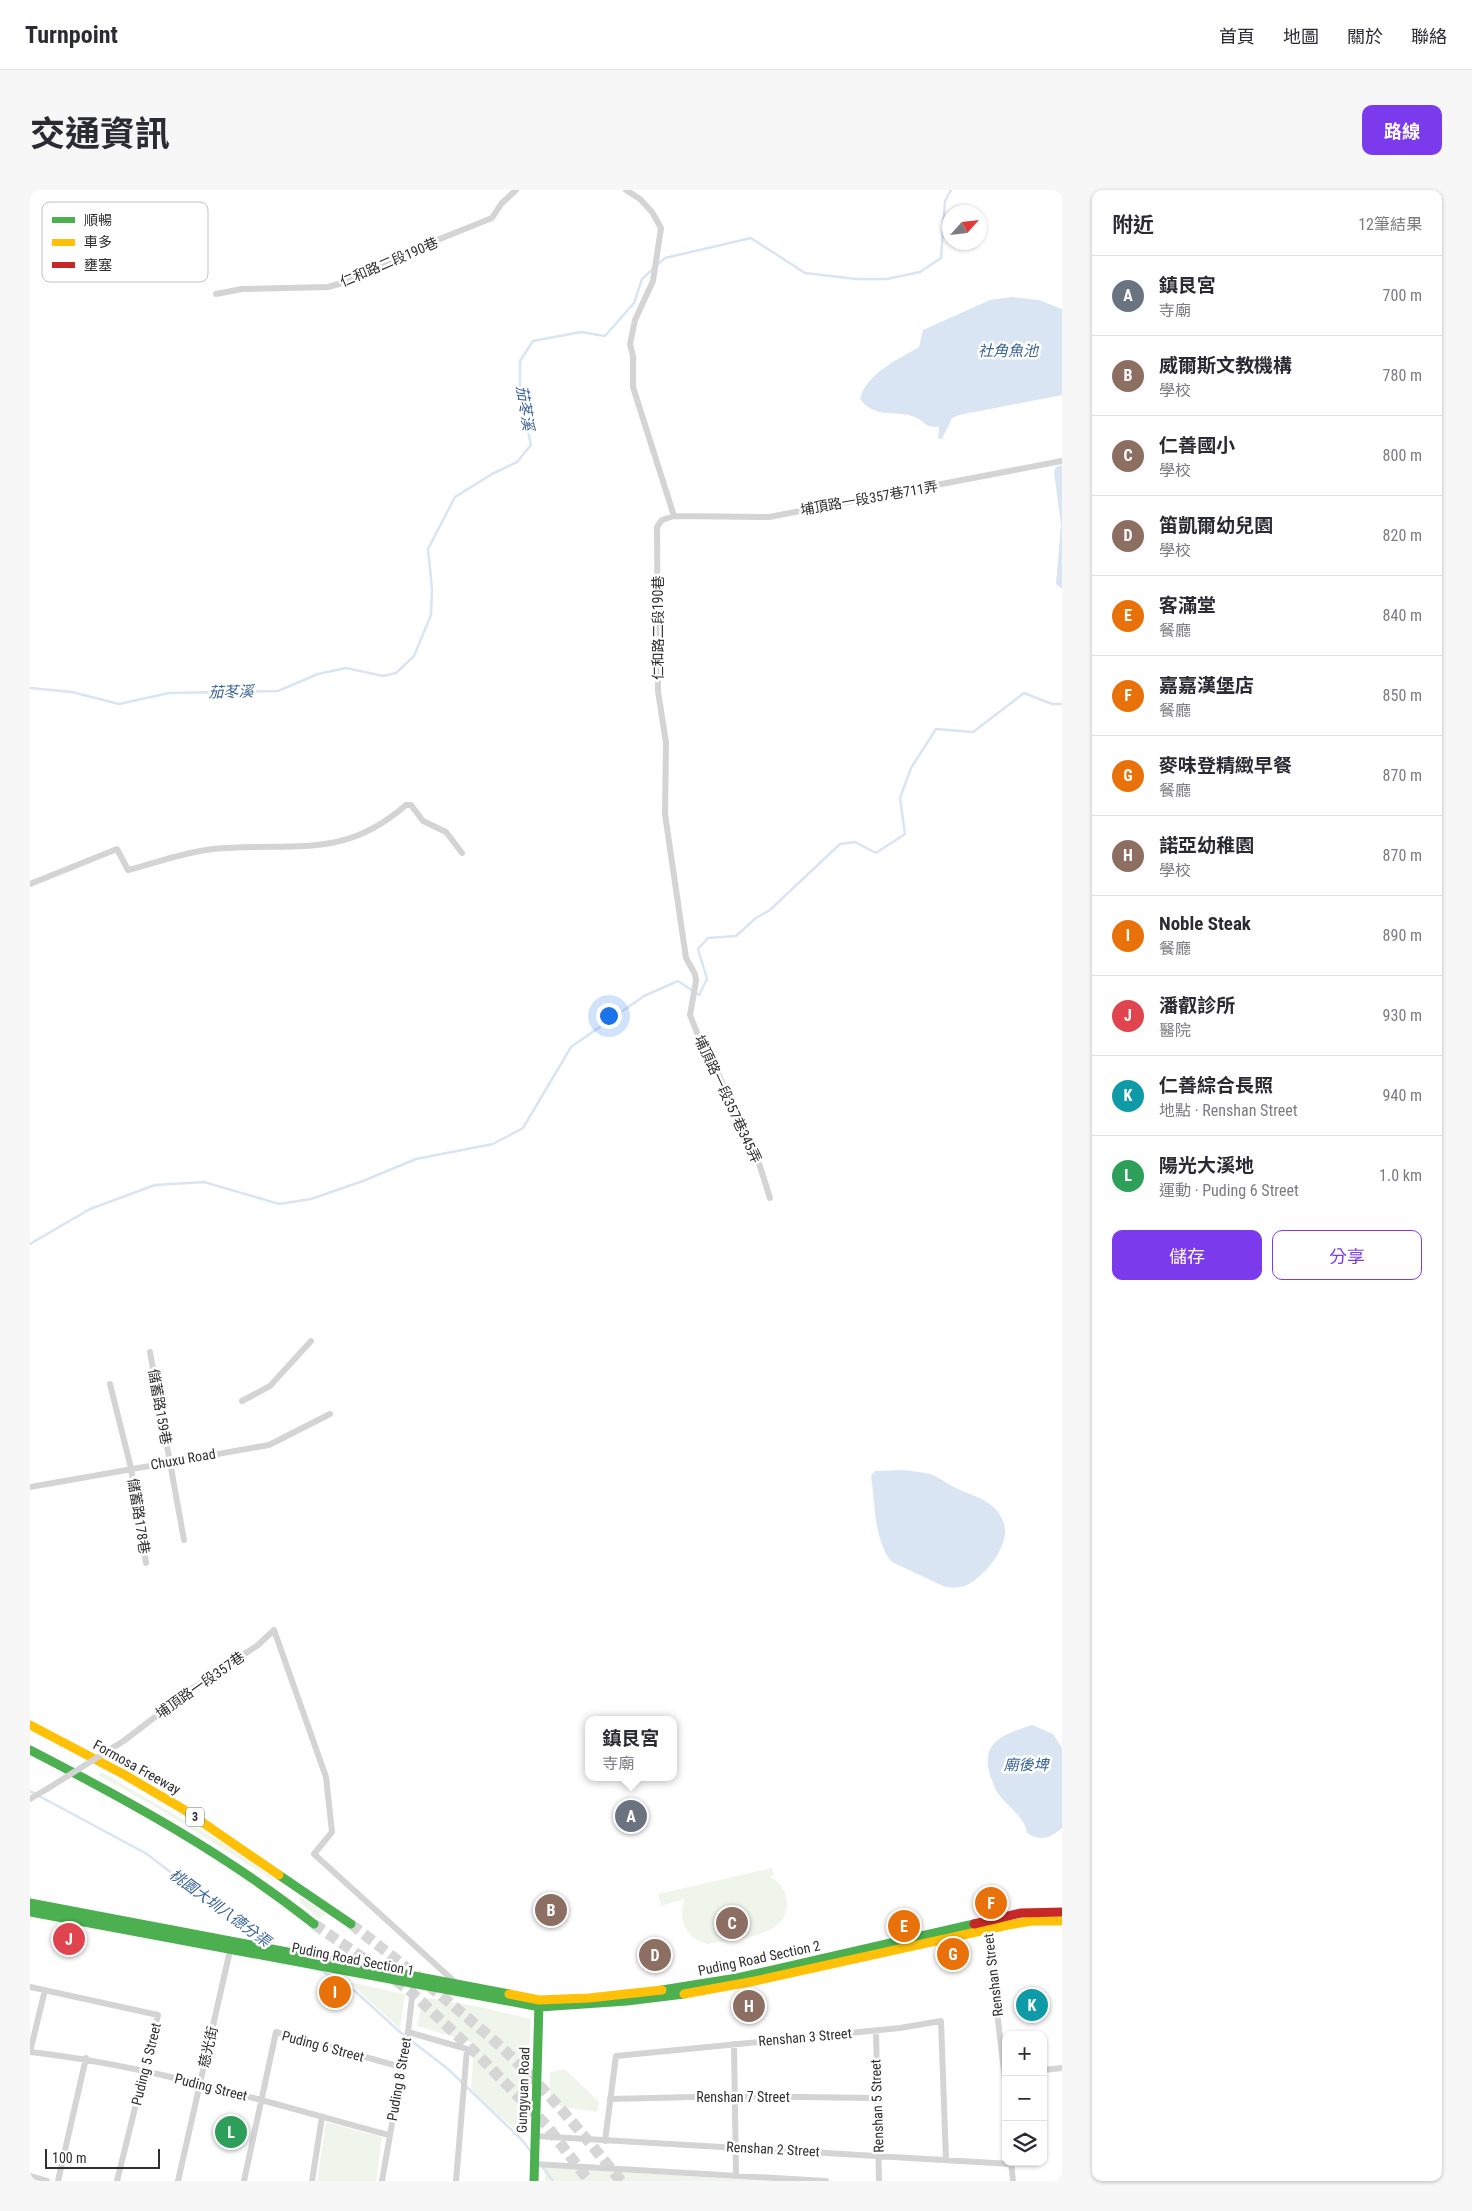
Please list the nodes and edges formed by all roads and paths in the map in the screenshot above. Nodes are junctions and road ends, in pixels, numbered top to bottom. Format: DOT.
graph roads {
  1 [pos="516,190"];
  2 [pos="626,190"];
  3 [pos="216,294"];
  4 [pos="1062,461"];
  5 [pos="674,516"];
  6 [pos="462,853"];
  7 [pos="30,884"];
  8 [pos="694,991"];
  9 [pos="770,1198"];
  10 [pos="310,1341"];
  11 [pos="150,1352"];
  12 [pos="110,1384"];
  13 [pos="242,1401"];
  14 [pos="330,1414"];
  15 [pos="170,1462"];
  16 [pos="131,1468"];
  17 [pos="30,1487"];
  18 [pos="184,1540"];
  19 [pos="146,1563"];
  20 [pos="30,1726"];
  21 [pos="30,1750"];
  22 [pos="30,1799"];
  23 [pos="292,1884"];
  24 [pos="284,1899"];
  25 [pos="30,1903"];
  26 [pos="30,1912"];
  27 [pos="1062,1912"];
  28 [pos="1062,1921"];
  29 [pos="314,1924"];
  30 [pos="350,1924"];
  31 [pos="987,1925"];
  32 [pos="231,1946"];
  33 [pos="414,1981"];
  34 [pos="30,1987"];
  35 [pos="44,1990"];
  36 [pos="461,1990"];
  37 [pos="539,2004"];
  38 [pos="876,2030"];
  39 [pos="408,2032"];
  40 [pos="734,2044"];
  41 [pos="1002,2048"];
  42 [pos="30,2052"];
  43 [pos="86,2058"];
  44 [pos="401,2066"];
  45 [pos="1062,2068"];
  46 [pos="1047,2070"];
  47 [pos="144,2071"];
  48 [pos="200,2083"];
  49 [pos="734,2096"];
  50 [pos="876,2098"];
  51 [pos="261,2100"];
  52 [pos="610,2100"];
  53 [pos="322,2117"];
  54 [pos="390,2135"];
  55 [pos="535,2136"];
  56 [pos="605,2141"];
  57 [pos="736,2147"];
  58 [pos="879,2154"];
  59 [pos="946,2160"];
  60 [pos="1002,2163"];
  61 [pos="534,2164"];
  62 [pos="1011,2166"];
  63 [pos="736,2175"];
  64 [pos="30,2176"];
  65 [pos="47,2181"];
  66 [pos="58,2181"];
  67 [pos="117,2181"];
  68 [pos="178,2181"];
  69 [pos="244,2181"];
  70 [pos="312,2181"];
  71 [pos="382,2181"];
  72 [pos="456,2181"];
  73 [pos="534,2181"];
  74 [pos="826,2181"];
  75 [pos="879,2181"];
  76 [pos="1012,2181"];
  1 -- 3 [label="street, 仁和路二段190巷"];
  2 -- 5 [label="street"];
  4 -- 5 [label="street, 埔頂路一段357巷711弄"];
  5 -- 8 [label="street, 仁和路二段190巷"];
  6 -- 7 [label="street"];
  8 -- 9 [label="street, 埔頂路一段357巷345弄"];
  10 -- 13 [label="street"];
  11 -- 15 [label="street, 儲蓄路159巷"];
  12 -- 16 [label="street, 儲蓄路178巷"];
  14 -- 15 [label="street, Chuxu Road"];
  15 -- 16 [label="street, Chuxu Road"];
  15 -- 18 [label="street, 儲蓄路159巷"];
  16 -- 17 [label="street, Chuxu Road"];
  16 -- 19 [label="street, 儲蓄路178巷"];
  20 -- 23 [label="main road, Formosa Freeway / 3"];
  21 -- 24 [label="main road, 3"];
  22 -- 36 [label="street, 埔頂路一段357巷, bridge"];
  23 -- 24 [label="main road"];
  23 -- 30 [label="main road, Formosa Freeway / 3"];
  24 -- 29 [label="main road, 3"];
  25 -- 32 [label="main road, Puding Road Section 1"];
  26 -- 32 [label="main road, Puding Road Section 1"];
  27 -- 31 [label="main road, Puding Road Section 2"];
  28 -- 31 [label="main road, Puding Road Section 2"];
  31 -- 37 [label="main road, Puding Road Section 2"];
  31 -- 41 [label="street, Renshan Street"];
  32 -- 33 [label="main road, Puding Road Section 1"];
  32 -- 48 [label="street, 慈光街"];
  33 -- 36 [label="main road, Puding Road Section 1"];
  33 -- 39 [label="street, Puding 8 Street"];
  34 -- 35 [label="street, Puding 5 Street"];
  35 -- 42 [label="street"];
  35 -- 47 [label="street, Puding 5 Street"];
  36 -- 37 [label="main road, Puding Road Section 2"];
  37 -- 55 [label="main road, Gungyuan Road"];
  38 -- 40 [label="street, Renshan 3 Street"];
  38 -- 50 [label="street, Renshan 5 Street"];
  38 -- 59 [label="street, Renshan 3 Street"];
  39 -- 44 [label="street, Puding 8 Street"];
  39 -- 72 [label="street"];
  40 -- 49 [label="street"];
  40 -- 52 [label="street, Renshan 3 Street"];
  42 -- 43 [label="street, Puding Street"];
  43 -- 47 [label="street, Puding Street"];
  43 -- 66 [label="street"];
  44 -- 51 [label="street, Puding 6 Street"];
  44 -- 54 [label="street, Puding 8 Street"];
  45 -- 46 [label="street"];
  47 -- 48 [label="street, Puding Street"];
  47 -- 67 [label="street, Puding 5 Street"];
  48 -- 51 [label="street, Puding Street"];
  48 -- 68 [label="street, 慈光街"];
  49 -- 50 [label="street, Renshan 7 Street"];
  49 -- 52 [label="street, Renshan 7 Street"];
  49 -- 57 [label="street"];
  50 -- 58 [label="street, Renshan 5 Street"];
  51 -- 53 [label="street, Puding Street"];
  51 -- 69 [label="street, Puding 6 Street"];
  52 -- 56 [label="street, Renshan 3 Street"];
  53 -- 54 [label="street, Puding Street"];
  53 -- 70 [label="street"];
  54 -- 71 [label="street, Puding 8 Street"];
  55 -- 56 [label="street, Renshan 2 Street"];
  55 -- 61 [label="main road, Gungyuan Road"];
  56 -- 57 [label="street, Renshan 2 Street"];
  57 -- 58 [label="street, Renshan 2 Street"];
  57 -- 63 [label="street"];
  58 -- 59 [label="street, Renshan 2 Street"];
  58 -- 75 [label="street, Renshan 5 Street"];
  59 -- 60 [label="street, Renshan 2 Street"];
  61 -- 63 [label="street"];
  61 -- 73 [label="main road, Gungyuan Road"];
  62 -- 76 [label="street"];
  63 -- 74 [label="street"];
  64 -- 65 [label="street"];
}
